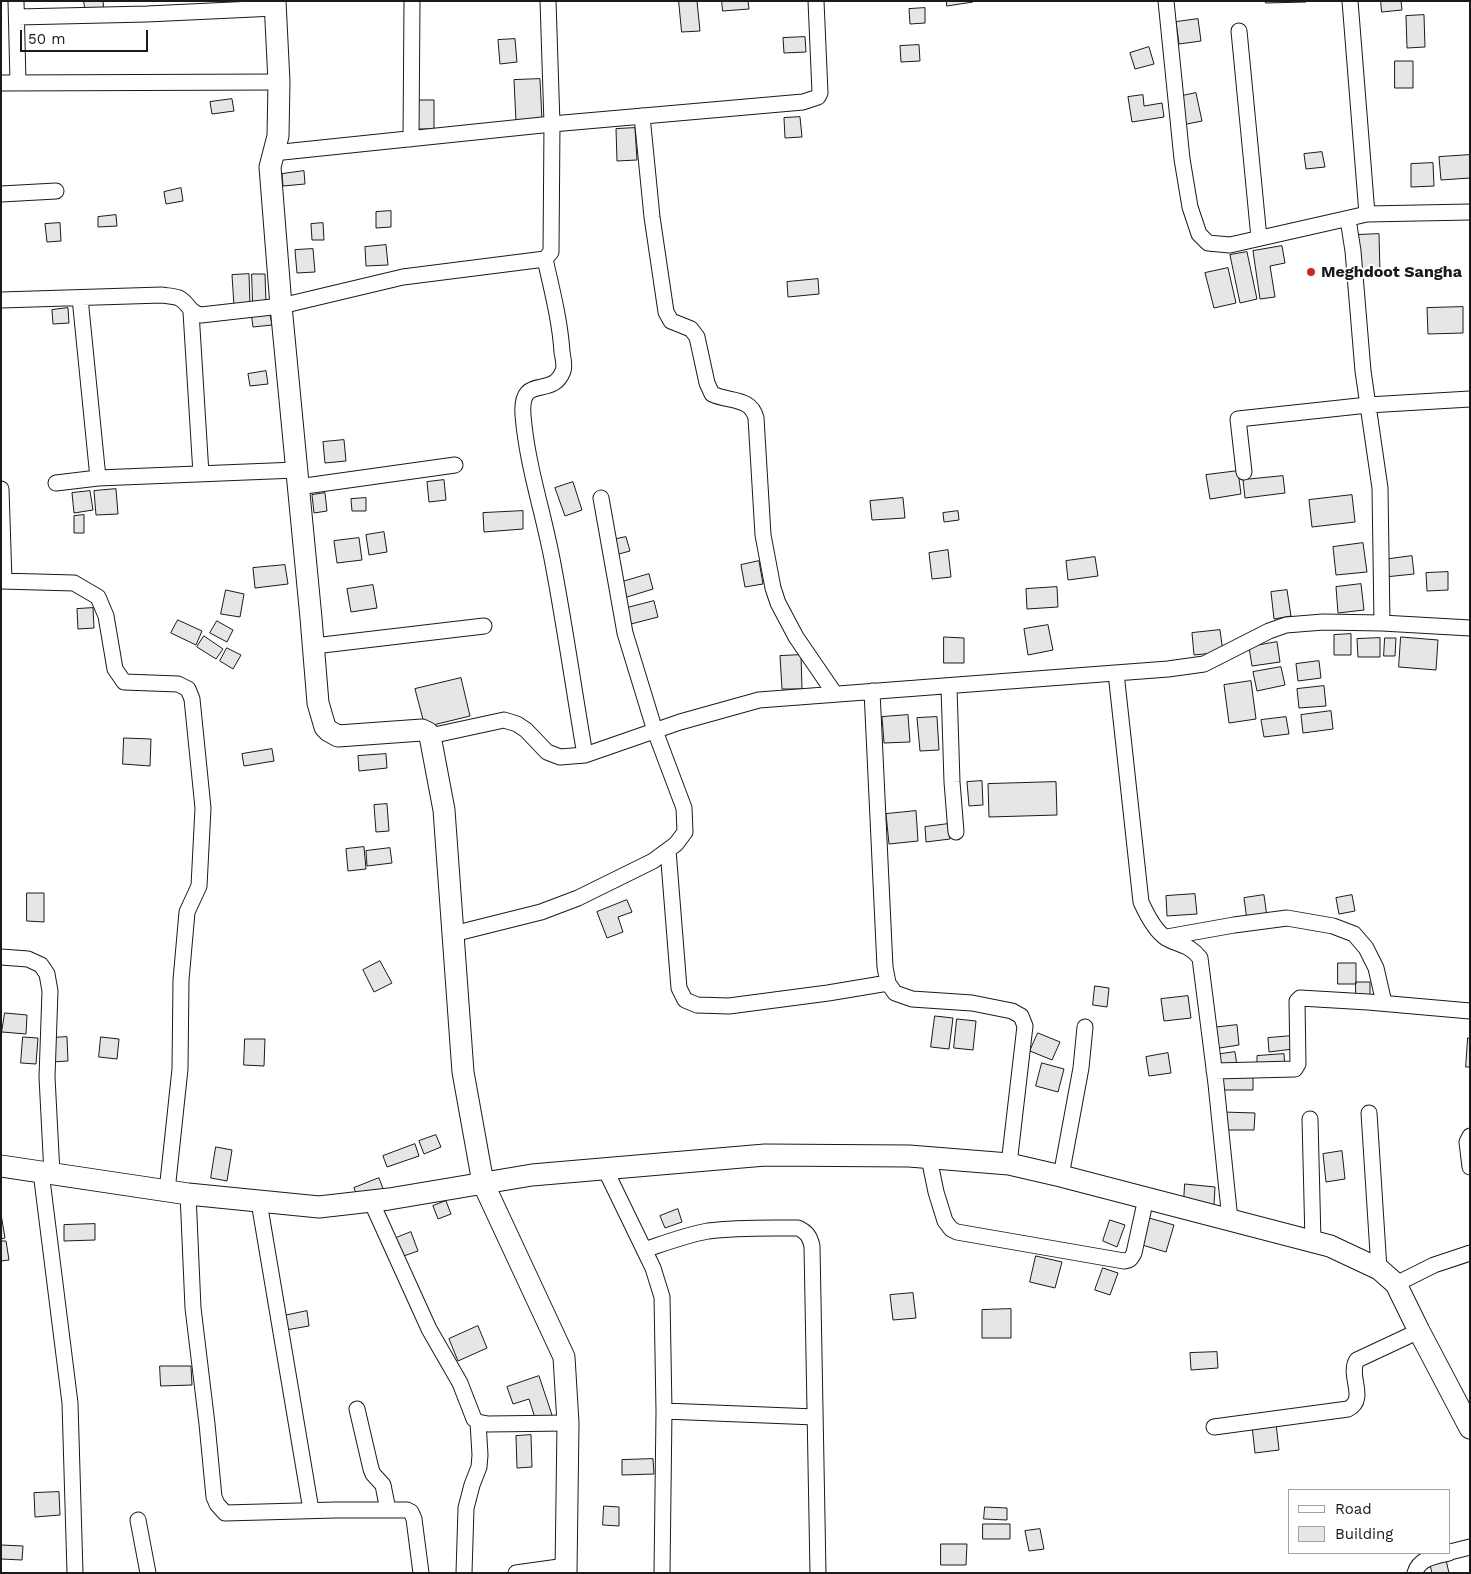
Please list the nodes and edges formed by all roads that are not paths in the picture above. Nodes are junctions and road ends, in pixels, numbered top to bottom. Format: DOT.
graph roads {
  1 [pos="16,1"];
  2 [pos="412,1"];
  3 [pos="548,1"];
  4 [pos="816,1"];
  5 [pos="1166,1"];
  6 [pos="1350,1"];
  7 [pos="275,4"];
  8 [pos="17,17"];
  9 [pos="1239,31"];
  10 [pos="279,82"];
  11 [pos="1,83"];
  12 [pos="18,83"];
  13 [pos="642,116"];
  14 [pos="552,124"];
  15 [pos="411,139"];
  16 [pos="273,153"];
  17 [pos="56,191"];
  18 [pos="1,194"];
  19 [pos="1470,212"];
  20 [pos="1367,214"];
  21 [pos="1348,218"];
  22 [pos="1259,238"];
  23 [pos="545,259"];
  24 [pos="80,298"];
  25 [pos="1,300"];
  26 [pos="280,306"];
  27 [pos="191,312"];
  28 [pos="1470,399"];
  29 [pos="1368,405"];
  30 [pos="455,465"];
  31 [pos="1244,472"];
  32 [pos="202,474"];
  33 [pos="98,478"];
  34 [pos="297,478"];
  35 [pos="56,483"];
  36 [pos="1,490"];
  37 [pos="601,498"];
  38 [pos="2,581"];
  39 [pos="1382,623"];
  40 [pos="484,626"];
  41 [pos="1470,628"];
  42 [pos="314,646"];
  43 [pos="1116,673"];
  44 [pos="949,687"];
  45 [pos="872,691"];
  46 [pos="835,694"];
  47 [pos="655,731"];
  48 [pos="430,736"];
  49 [pos="584,755"];
  50 [pos="956,832"];
  51 [pos="668,850"];
  52 [pos="452,934"];
  53 [pos="1165,938"];
  54 [pos="1,956"];
  55 [pos="888,983"];
  56 [pos="1384,1004"];
  57 [pos="1470,1011"];
  58 [pos="1085,1027"];
  59 [pos="1214,1071"];
  60 [pos="1369,1113"];
  61 [pos="1310,1118"];
  62 [pos="1470,1136"];
  63 [pos="929,1158"];
  64 [pos="1009,1164"];
  65 [pos="1,1166"];
  66 [pos="1470,1167"];
  67 [pos="605,1169"];
  68 [pos="46,1173"];
  69 [pos="1061,1176"];
  70 [pos="483,1183"];
  71 [pos="167,1191"];
  72 [pos="188,1194"];
  73 [pos="1146,1198"];
  74 [pos="380,1200"];
  75 [pos="258,1202"];
  76 [pos="1230,1220"];
  77 [pos="1313,1242"];
  78 [pos="644,1250"];
  79 [pos="1470,1253"];
  80 [pos="1380,1269"];
  81 [pos="1396,1284"];
  82 [pos="1419,1331"];
  83 [pos="357,1409"];
  84 [pos="664,1411"];
  85 [pos="816,1417"];
  86 [pos="478,1422"];
  87 [pos="568,1423"];
  88 [pos="1214,1427"];
  89 [pos="1470,1428"];
  90 [pos="311,1510"];
  91 [pos="388,1510"];
  92 [pos="138,1520"];
  93 [pos="1470,1547"];
  94 [pos="1451,1552"];
  95 [pos="1446,1554"];
  96 [pos="566,1569"];
  97 [pos="75,1573"];
  98 [pos="148,1573"];
  99 [pos="421,1573"];
  100 [pos="464,1573"];
  101 [pos="516,1573"];
  102 [pos="662,1573"];
  103 [pos="818,1573"];
  104 [pos="1415,1573"];
  1 -- 8 [label="street"];
  2 -- 15 [label="street"];
  3 -- 14 [label="street"];
  4 -- 13 [label="street"];
  5 -- 22 [label="street"];
  6 -- 20 [label="street"];
  7 -- 8 [label="street"];
  7 -- 10 [label="street"];
  8 -- 12 [label="street"];
  9 -- 22 [label="street"];
  10 -- 12 [label="street"];
  10 -- 16 [label="street"];
  11 -- 12 [label="street"];
  13 -- 14 [label="street"];
  13 -- 46 [label="street"];
  14 -- 15 [label="street"];
  14 -- 23 [label="street"];
  15 -- 16 [label="street"];
  16 -- 26 [label="street"];
  17 -- 18 [label="street"];
  19 -- 20 [label="street"];
  20 -- 21 [label="street"];
  21 -- 22 [label="street"];
  21 -- 29 [label="street"];
  23 -- 26 [label="street"];
  23 -- 49 [label="street"];
  24 -- 25 [label="street"];
  24 -- 27 [label="street"];
  24 -- 33 [label="street"];
  26 -- 27 [label="street"];
  26 -- 34 [label="street"];
  27 -- 32 [label="street"];
  28 -- 29 [label="street"];
  29 -- 31 [label="street"];
  29 -- 39 [label="street"];
  30 -- 34 [label="street"];
  32 -- 33 [label="street"];
  32 -- 34 [label="street"];
  33 -- 35 [label="street"];
  34 -- 42 [label="street"];
  36 -- 38 [label="street"];
  37 -- 47 [label="street"];
  38 -- 71 [label="street"];
  39 -- 41 [label="street"];
  39 -- 43 [label="street"];
  40 -- 42 [label="street"];
  42 -- 48 [label="street"];
  43 -- 44 [label="street"];
  43 -- 53 [label="street"];
  44 -- 45 [label="street"];
  44 -- 50 [label="street"];
  45 -- 46 [label="street"];
  45 -- 55 [label="street"];
  46 -- 47 [label="street"];
  47 -- 49 [label="street"];
  47 -- 51 [label="street"];
  48 -- 49 [label="street"];
  48 -- 52 [label="street"];
  51 -- 52 [label="street"];
  51 -- 55 [label="street"];
  52 -- 70 [label="street"];
  53 -- 56 [label="street"];
  53 -- 59 [label="street"];
  54 -- 68 [label="street"];
  55 -- 64 [label="street"];
  56 -- 57 [label="street"];
  56 -- 59 [label="street"];
  58 -- 69 [label="street"];
  59 -- 76 [label="street"];
  60 -- 80 [label="street"];
  61 -- 77 [label="street"];
  62 -- 66 [label="street"];
  63 -- 64 [label="street"];
  63 -- 67 [label="street"];
  63 -- 73 [label="street"];
  64 -- 69 [label="street"];
  65 -- 68 [label="street"];
  67 -- 70 [label="street"];
  67 -- 78 [label="street"];
  68 -- 71 [label="street"];
  68 -- 97 [label="street"];
  69 -- 73 [label="street"];
  70 -- 74 [label="street"];
  70 -- 87 [label="street"];
  71 -- 72 [label="street"];
  72 -- 75 [label="street"];
  72 -- 90 [label="street"];
  73 -- 76 [label="street"];
  74 -- 75 [label="street"];
  74 -- 86 [label="street"];
  75 -- 90 [label="street"];
  76 -- 77 [label="street"];
  77 -- 80 [label="street"];
  78 -- 84 [label="street"];
  78 -- 85 [label="street"];
  79 -- 81 [label="street"];
  80 -- 81 [label="street"];
  81 -- 82 [label="street"];
  82 -- 88 [label="street"];
  82 -- 89 [label="street"];
  83 -- 91 [label="street"];
  84 -- 85 [label="street"];
  84 -- 102 [label="street"];
  85 -- 103 [label="street"];
  86 -- 87 [label="street"];
  86 -- 100 [label="street"];
  87 -- 96 [label="street"];
  90 -- 91 [label="street"];
  91 -- 99 [label="street"];
  92 -- 98 [label="street"];
  93 -- 94 [label="street"];
  95 -- 104 [label="street"];
  96 -- 101 [label="street"];
}
